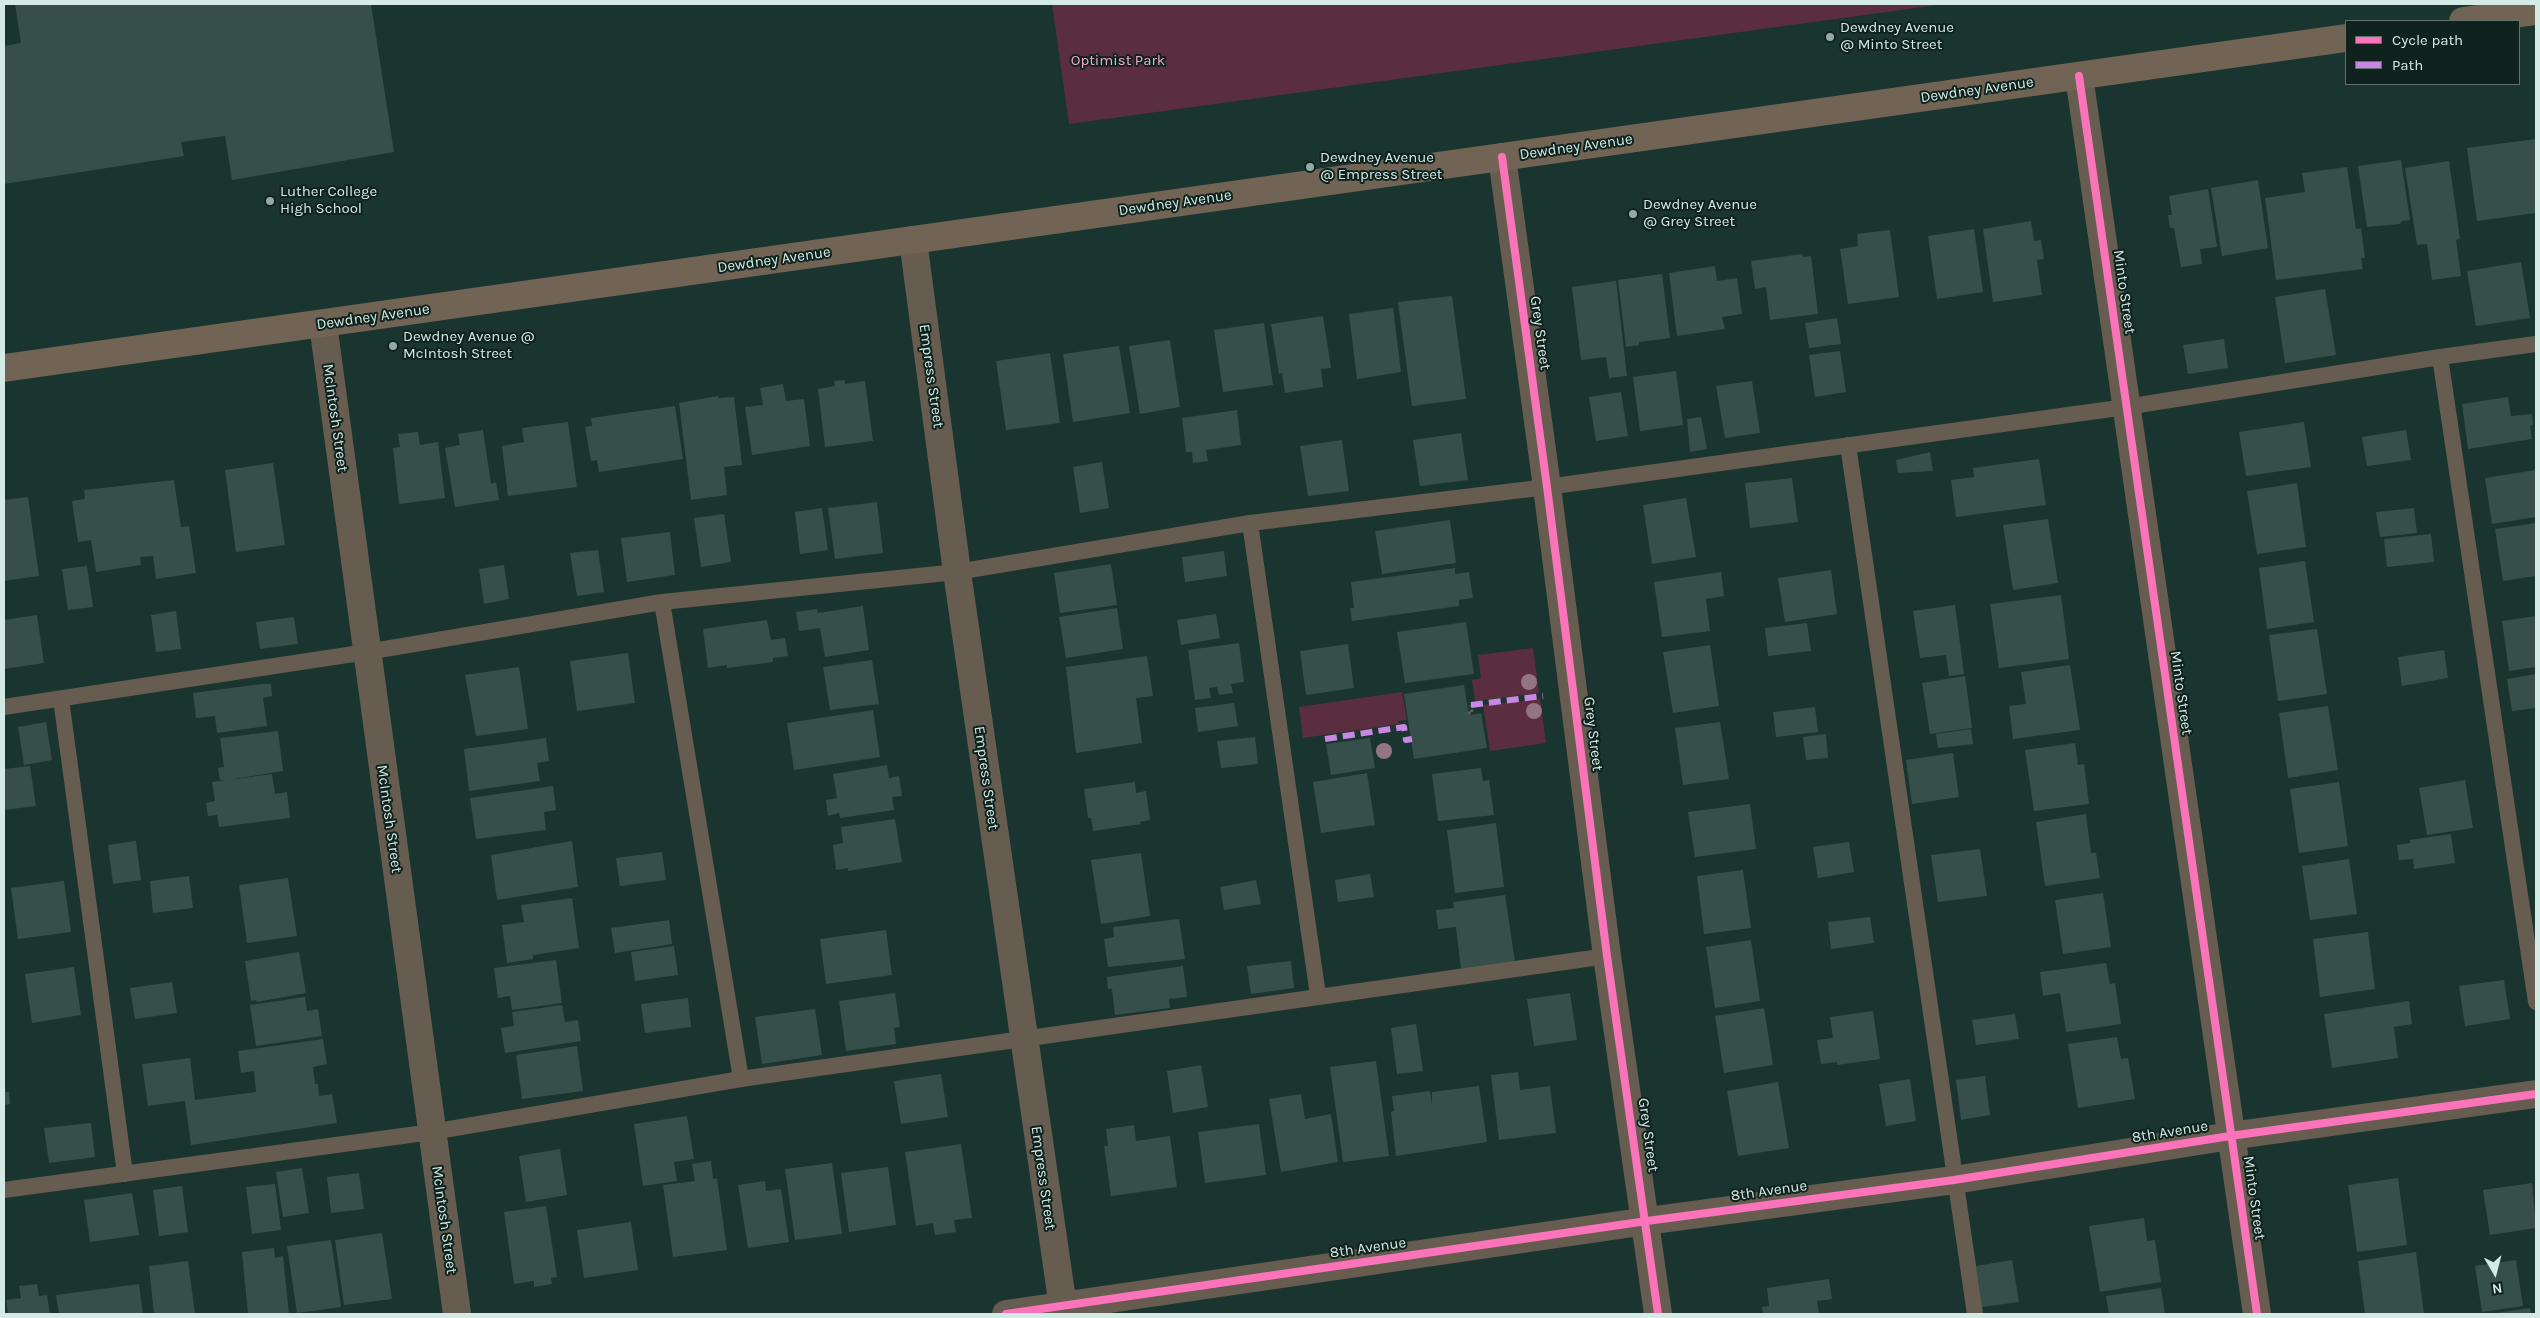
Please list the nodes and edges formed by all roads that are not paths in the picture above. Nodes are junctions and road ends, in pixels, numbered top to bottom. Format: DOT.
graph roads {
  1 [pos="2536,11"];
  2 [pos="2470,20"];
  3 [pos="2345,38"];
  4 [pos="2079,76"];
  5 [pos="1502,157"];
  6 [pos="913,240"];
  7 [pos="322,324"];
  8 [pos="2536,344"];
  9 [pos="2440,357"];
  10 [pos="4,368"];
  11 [pos="2126,407"];
  12 [pos="1848,445"];
  13 [pos="1547,487"];
  14 [pos="1250,523"];
  15 [pos="957,572"];
  16 [pos="662,602"];
  17 [pos="366,652"];
  18 [pos="61,699"];
  19 [pos="4,707"];
  20 [pos="1608,956"];
  21 [pos="1318,995"];
  22 [pos="2536,1002"];
  23 [pos="1023,1040"];
  24 [pos="741,1079"];
  25 [pos="2536,1094"];
  26 [pos="432,1132"];
  27 [pos="2230,1136"];
  28 [pos="125,1174"];
  29 [pos="1954,1180"];
  30 [pos="4,1190"];
  31 [pos="1647,1221"];
  32 [pos="1063,1310"];
  33 [pos="456,1314"];
  34 [pos="1006,1314"];
  35 [pos="1658,1314"];
  36 [pos="1975,1314"];
  37 [pos="2257,1314"];
  1 -- 2 [label="main road"];
  3 -- 4 [label="main road, Dewdney Avenue"];
  4 -- 5 [label="main road, Dewdney Avenue"];
  4 -- 11 [label="street, Minto Street"];
  5 -- 6 [label="main road, Dewdney Avenue"];
  5 -- 13 [label="street, Grey Street"];
  6 -- 7 [label="main road, Dewdney Avenue"];
  6 -- 15 [label="street, Empress Street"];
  7 -- 10 [label="main road, Dewdney Avenue"];
  7 -- 17 [label="street, McIntosh Street"];
  8 -- 9 [label="lane"];
  9 -- 11 [label="lane"];
  9 -- 22 [label="lane"];
  11 -- 12 [label="lane"];
  11 -- 27 [label="street, Minto Street"];
  12 -- 13 [label="lane"];
  12 -- 29 [label="lane"];
  13 -- 14 [label="lane"];
  13 -- 20 [label="street, Grey Street"];
  14 -- 15 [label="lane"];
  14 -- 21 [label="lane"];
  15 -- 16 [label="lane"];
  15 -- 23 [label="street, Empress Street"];
  16 -- 17 [label="lane"];
  16 -- 24 [label="lane"];
  17 -- 18 [label="lane"];
  17 -- 26 [label="street, McIntosh Street"];
  18 -- 19 [label="lane"];
  18 -- 28 [label="lane"];
  20 -- 21 [label="lane"];
  20 -- 31 [label="street, Grey Street"];
  21 -- 23 [label="lane"];
  23 -- 24 [label="lane"];
  23 -- 32 [label="street, Empress Street"];
  24 -- 26 [label="lane"];
  25 -- 27 [label="street, 8th Avenue"];
  26 -- 28 [label="lane"];
  26 -- 33 [label="street, McIntosh Street"];
  27 -- 29 [label="street, 8th Avenue"];
  27 -- 37 [label="street, Minto Street"];
  28 -- 30 [label="lane"];
  29 -- 31 [label="street, 8th Avenue"];
  29 -- 36 [label="lane"];
  31 -- 32 [label="street, 8th Avenue"];
  31 -- 35 [label="street, Grey Street"];
  32 -- 34 [label="street, 8th Avenue"];
}
